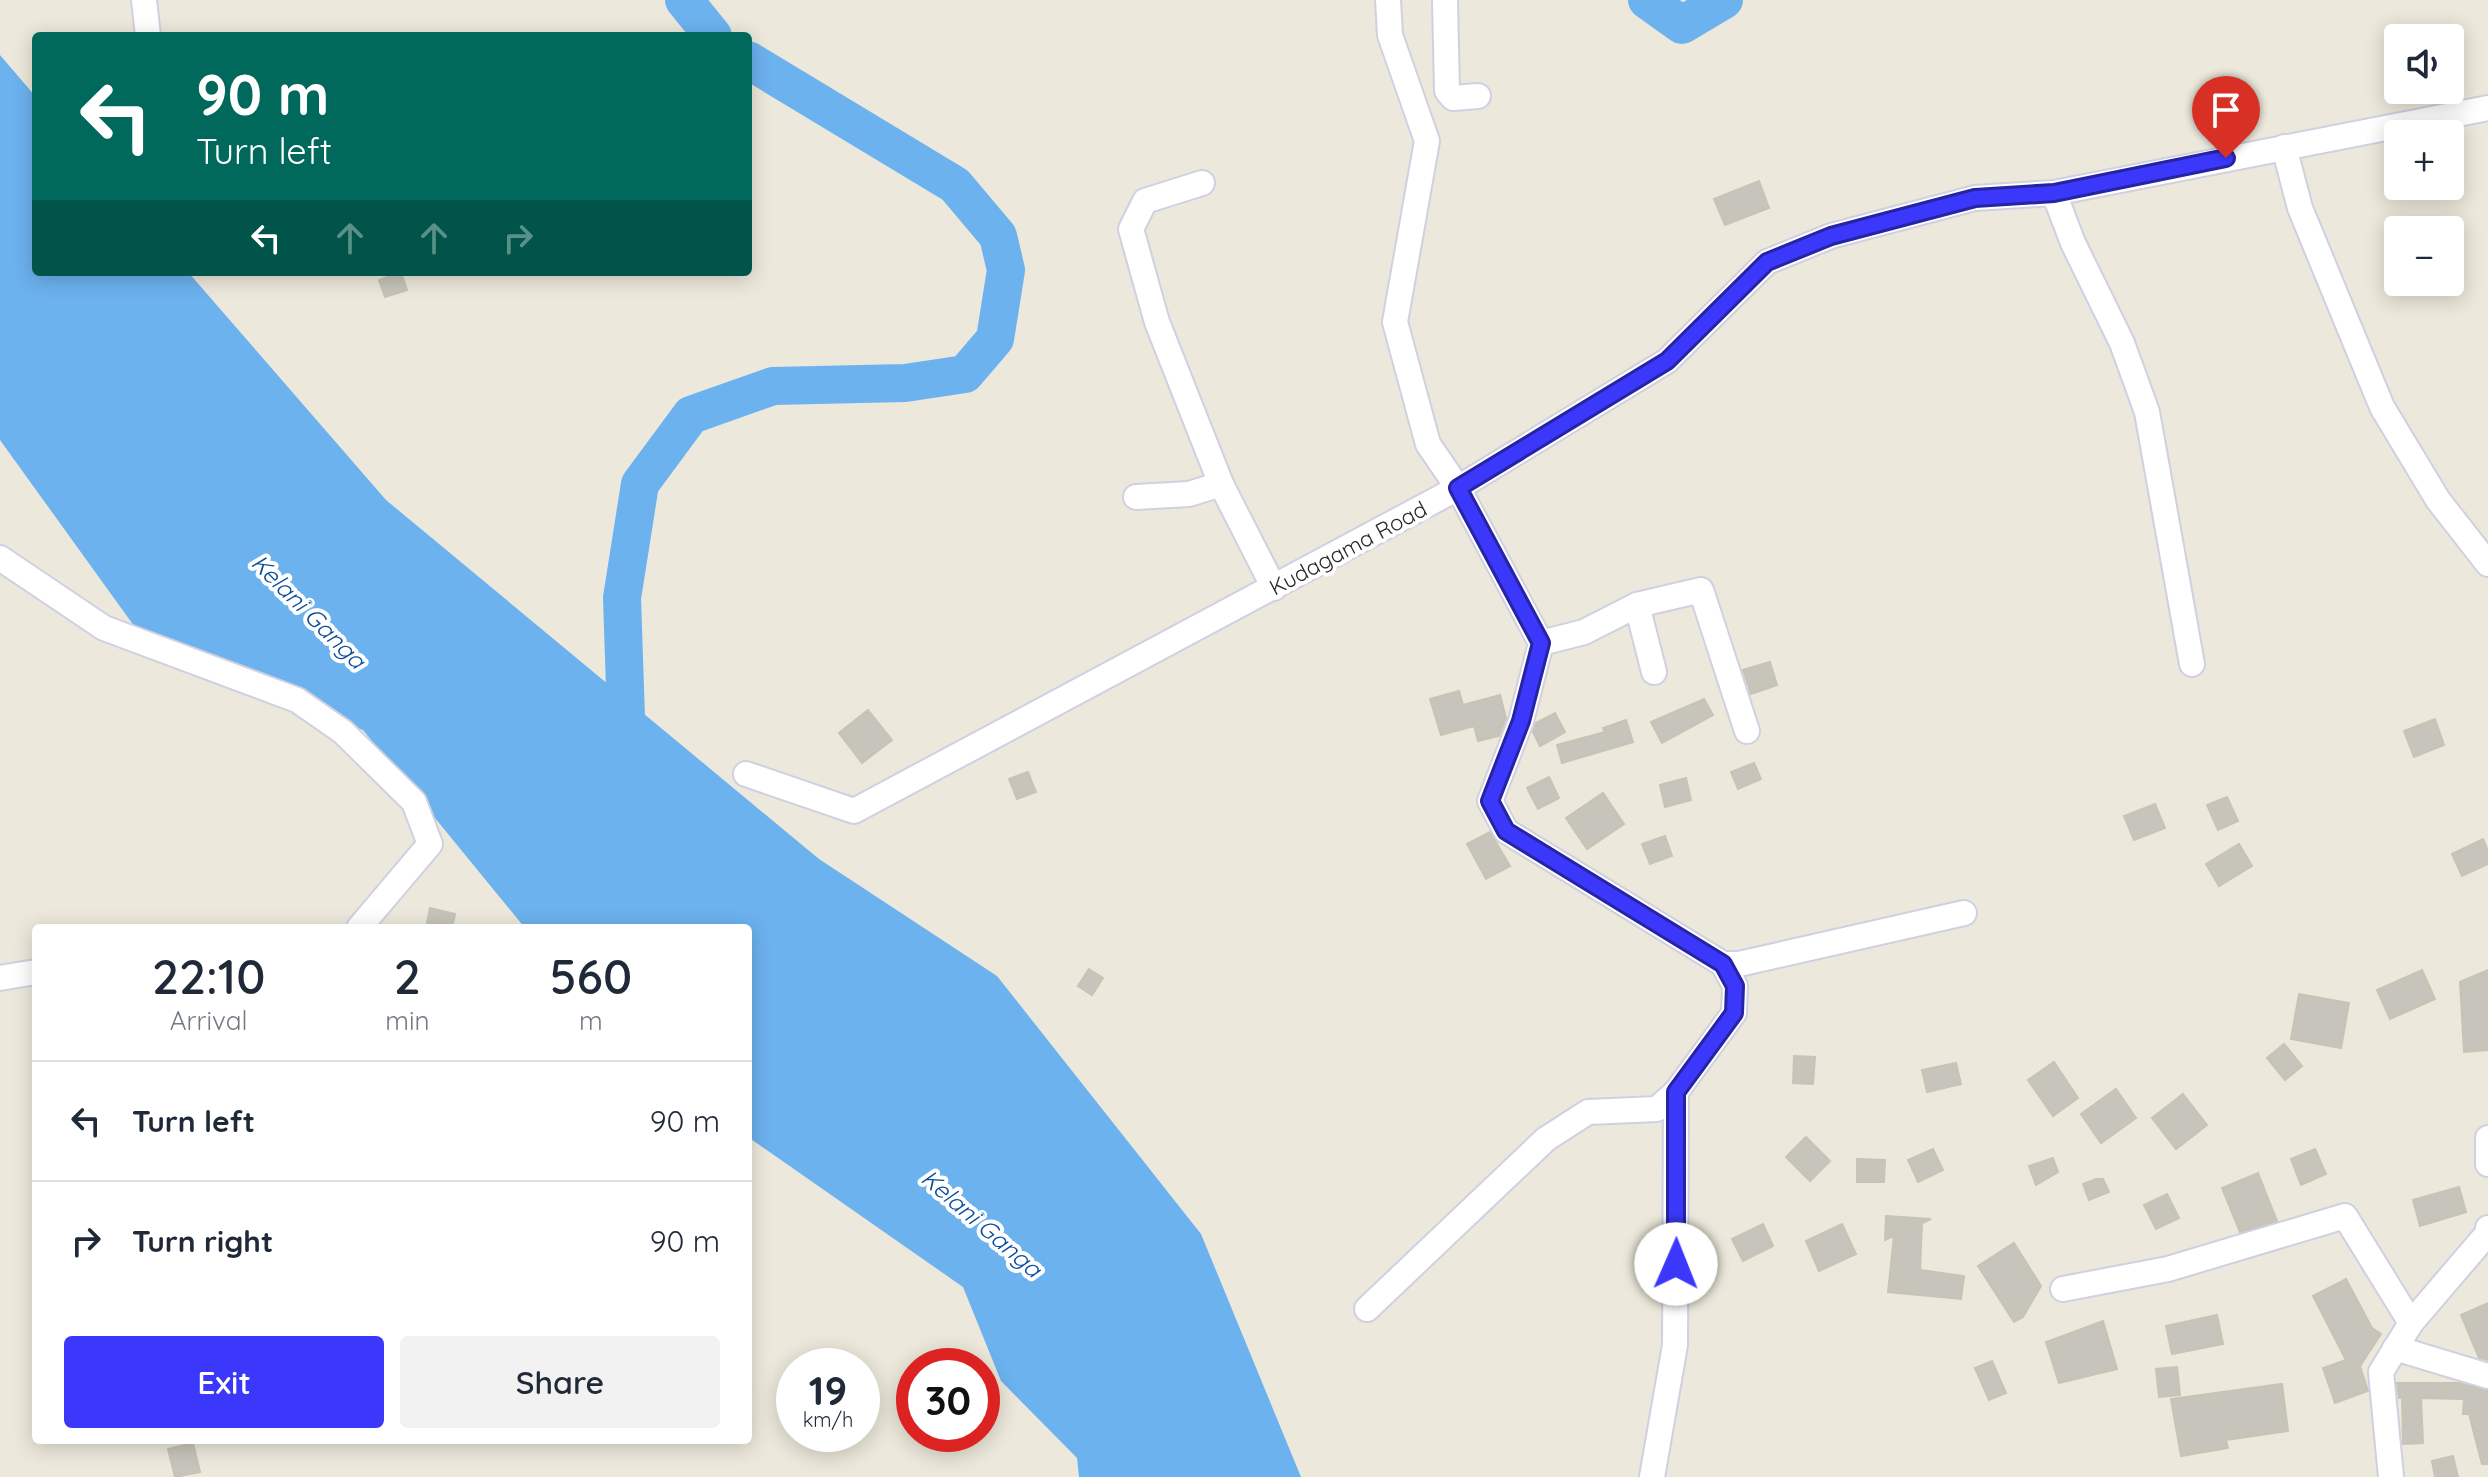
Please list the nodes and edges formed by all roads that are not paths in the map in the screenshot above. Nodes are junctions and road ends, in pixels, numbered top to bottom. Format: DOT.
graph roads {
  1 [pos="144,0"];
  2 [pos="1388,0"];
  3 [pos="1445,0"];
  4 [pos="148,32"];
  5 [pos="1478,96"];
  6 [pos="2488,108"];
  7 [pos="2284,147"];
  8 [pos="1202,183"];
  9 [pos="2054,193"];
  10 [pos="1221,484"];
  11 [pos="1458,488"];
  12 [pos="1136,497"];
  13 [pos="0,558"];
  14 [pos="2488,564"];
  15 [pos="1274,588"];
  16 [pos="1637,605"];
  17 [pos="1541,643"];
  18 [pos="2192,664"];
  19 [pos="1654,672"];
  20 [pos="1747,731"];
  21 [pos="746,774"];
  22 [pos="1964,913"];
  23 [pos="362,924"];
  24 [pos="1723,964"];
  25 [pos="32,973"];
  26 [pos="0,978"];
  27 [pos="1676,1092"];
  28 [pos="2488,1138"];
  29 [pos="2488,1164"];
  30 [pos="2488,1228"];
  31 [pos="2063,1289"];
  32 [pos="1367,1309"];
  33 [pos="2411,1323"];
  34 [pos="2395,1348"];
  35 [pos="2488,1376"];
  36 [pos="1652,1477"];
  37 [pos="2391,1477"];
  1 -- 4 [label="street"];
  2 -- 11 [label="street"];
  3 -- 5 [label="street"];
  6 -- 7 [label="street, Kudagama Road"];
  7 -- 9 [label="street, Kudagama Road"];
  7 -- 14 [label="street"];
  8 -- 10 [label="street"];
  9 -- 11 [label="street, Kudagama Road"];
  9 -- 18 [label="street"];
  10 -- 12 [label="street"];
  10 -- 15 [label="street"];
  11 -- 15 [label="street, Kudagama Road"];
  11 -- 17 [label="street"];
  13 -- 23 [label="street"];
  15 -- 21 [label="street, Kudagama Road"];
  16 -- 17 [label="street"];
  16 -- 19 [label="street"];
  16 -- 20 [label="street"];
  17 -- 24 [label="street"];
  22 -- 24 [label="street"];
  24 -- 27 [label="street"];
  25 -- 26 [label="street"];
  27 -- 32 [label="street"];
  27 -- 36 [label="street"];
  28 -- 29 [label="street"];
  30 -- 33 [label="street"];
  31 -- 33 [label="street"];
  33 -- 34 [label="street"];
  34 -- 35 [label="street"];
  34 -- 37 [label="street"];
}
